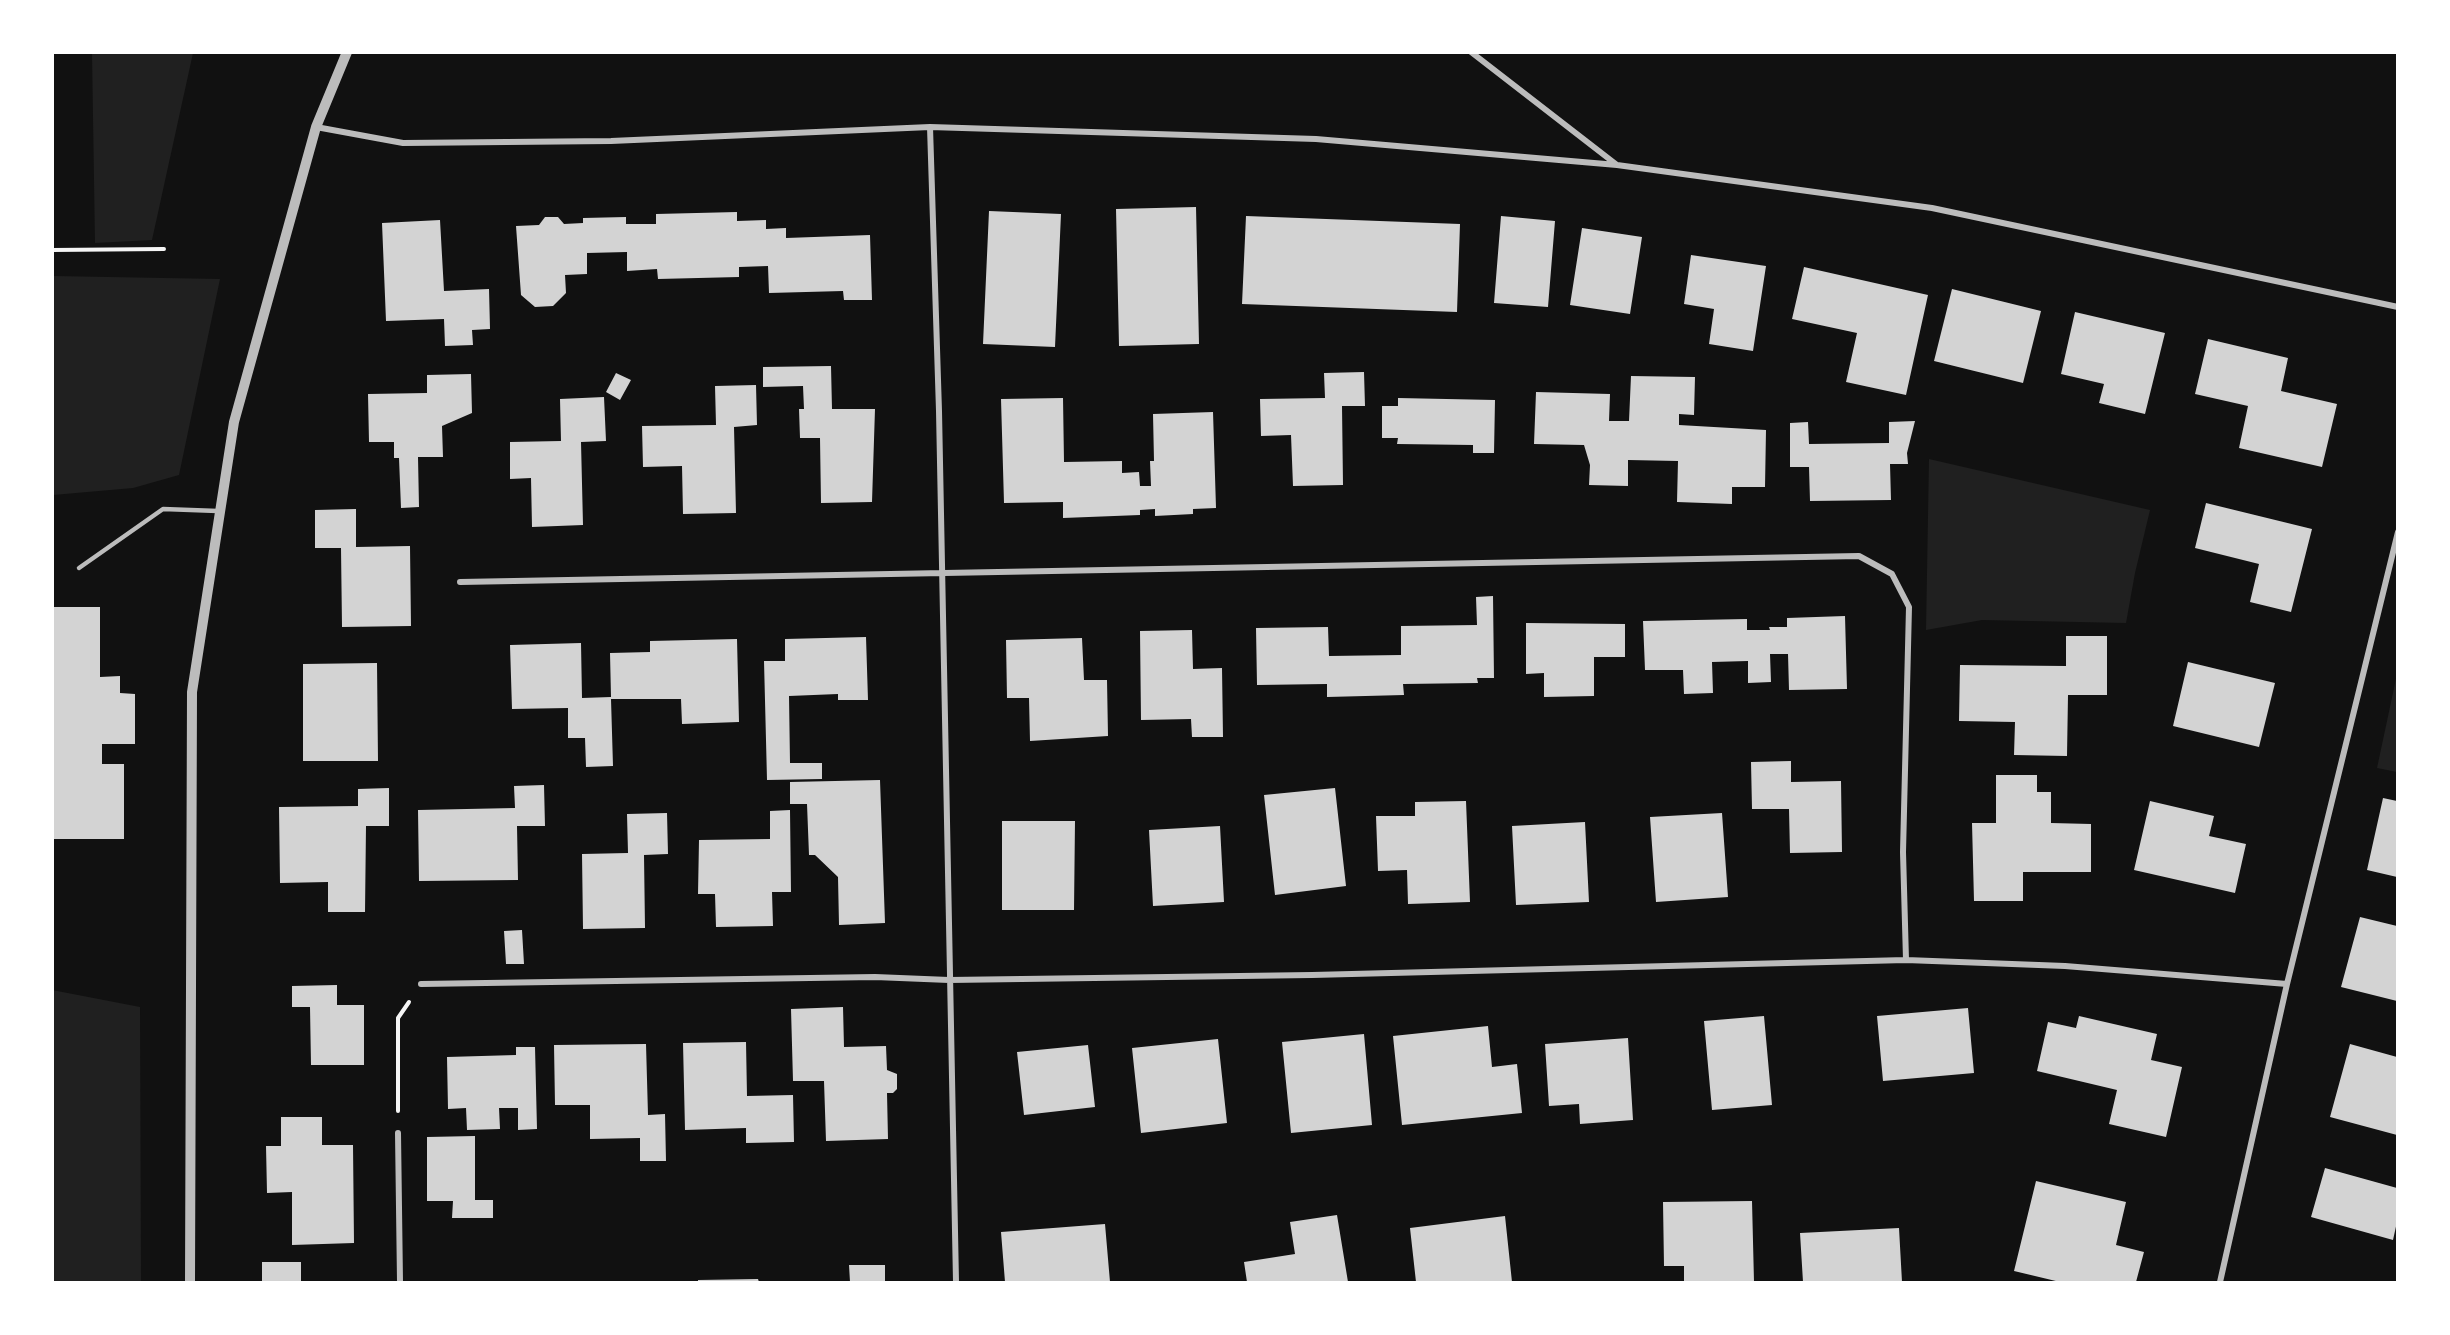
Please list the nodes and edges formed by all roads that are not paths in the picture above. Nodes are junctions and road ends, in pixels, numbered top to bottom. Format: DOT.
graph roads {
  1 [pos="347,52"];
  2 [pos="1471,52"];
  3 [pos="316,127"];
  4 [pos="930,127"];
  5 [pos="1617,165"];
  6 [pos="2397,307"];
  7 [pos="219,511"];
  8 [pos="2397,532"];
  9 [pos="79,568"];
  10 [pos="943,573"];
  11 [pos="460,582"];
  12 [pos="1906,960"];
  13 [pos="949,980"];
  14 [pos="421,984"];
  15 [pos="2288,984"];
  16 [pos="398,1133"];
  17 [pos="190,1282"];
  18 [pos="400,1282"];
  19 [pos="956,1282"];
  20 [pos="2220,1282"];
  1 -- 3 [label="street"];
  2 -- 5 [label="street"];
  3 -- 4 [label="street"];
  3 -- 7 [label="street"];
  4 -- 5 [label="street"];
  4 -- 10 [label="street"];
  5 -- 6 [label="street"];
  7 -- 9 [label="lane"];
  7 -- 17 [label="street"];
  8 -- 15 [label="street"];
  10 -- 11 [label="street"];
  10 -- 12 [label="street"];
  10 -- 13 [label="street"];
  12 -- 13 [label="street"];
  12 -- 15 [label="street"];
  13 -- 14 [label="street"];
  13 -- 19 [label="street"];
  15 -- 20 [label="street"];
  16 -- 18 [label="street"];
}
